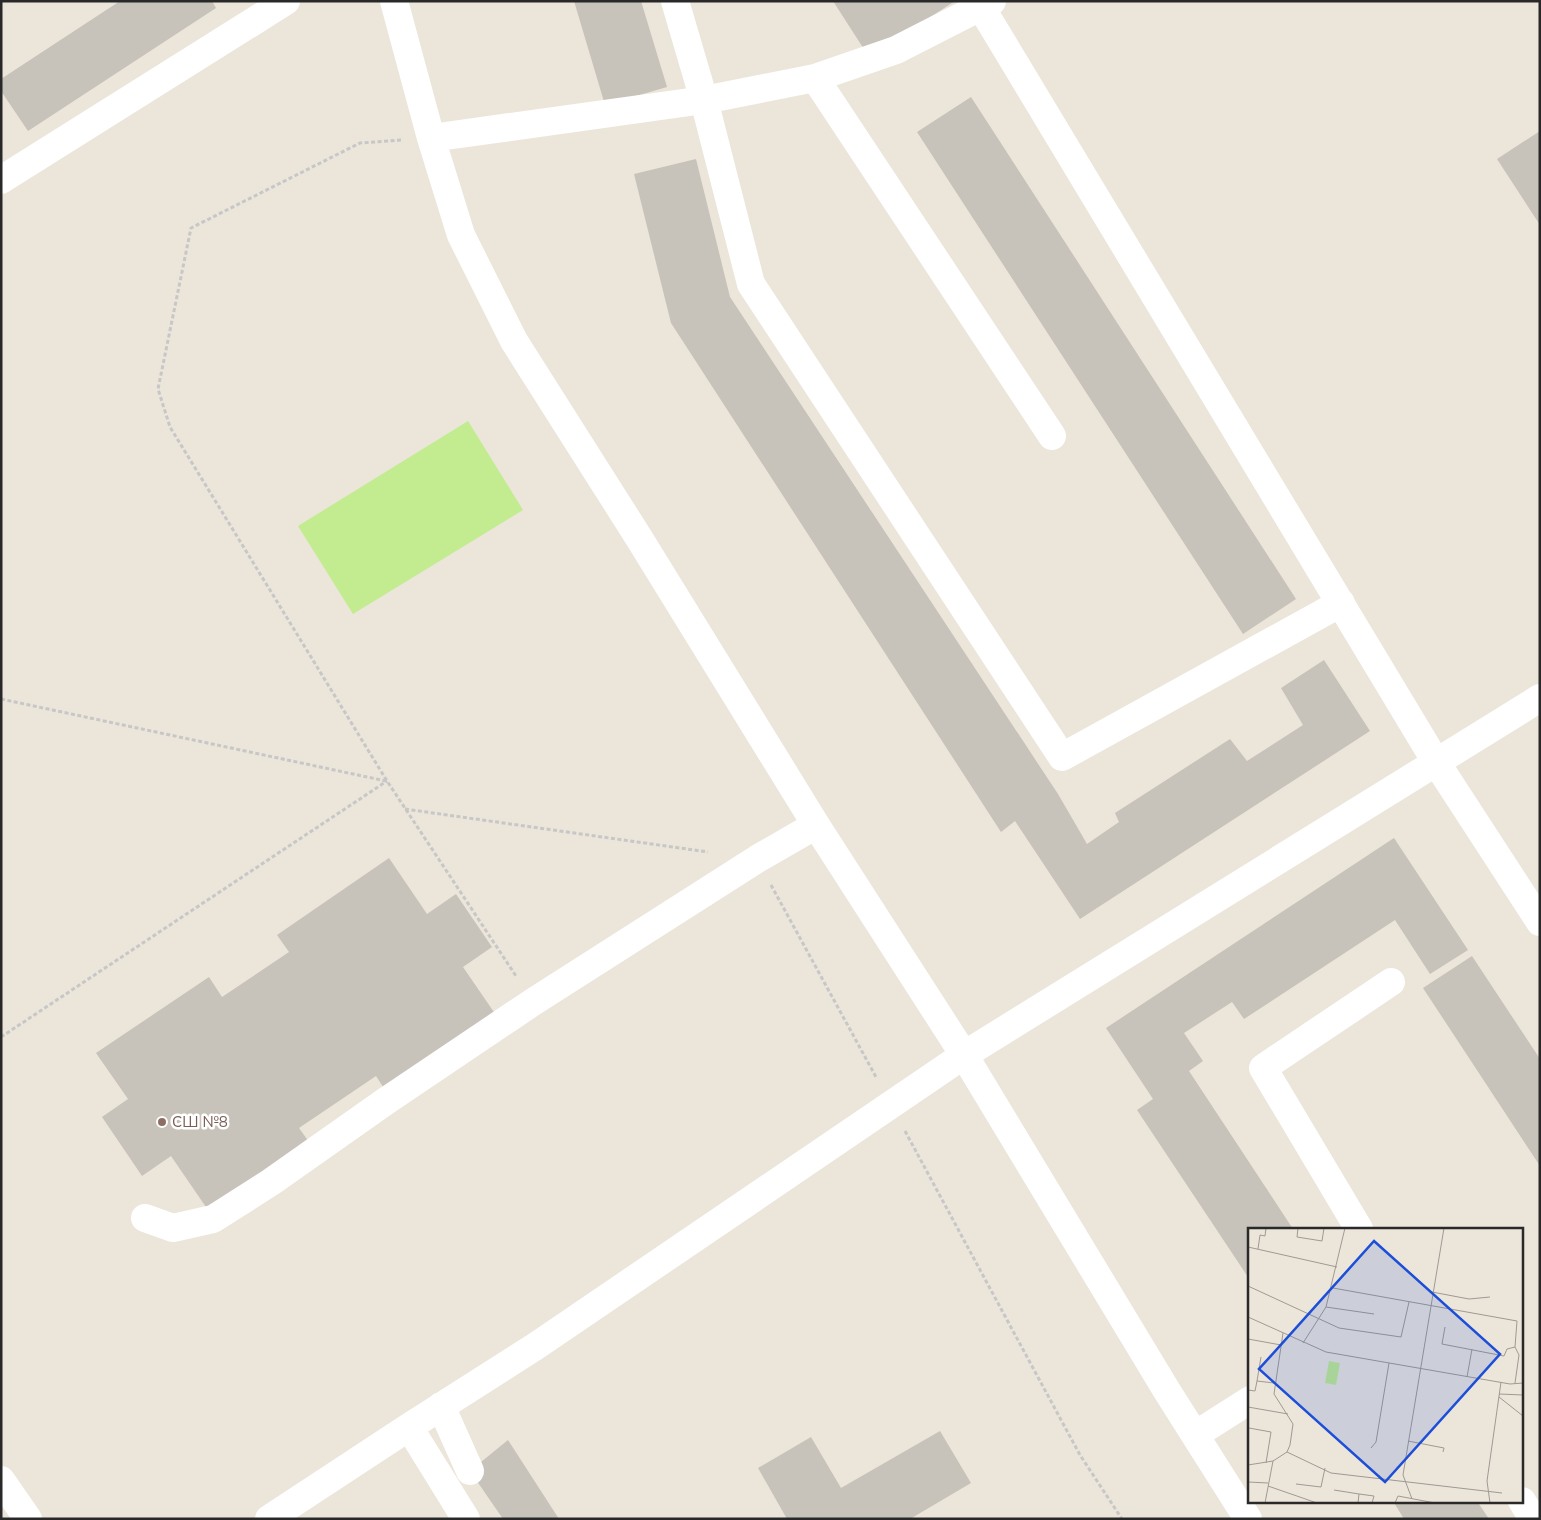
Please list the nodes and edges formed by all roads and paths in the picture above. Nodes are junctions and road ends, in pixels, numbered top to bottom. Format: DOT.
graph roads {
  1 [pos="286,1"];
  2 [pos="394,1"];
  3 [pos="674,1"];
  4 [pos="986,4"];
  5 [pos="815,78"];
  6 [pos="704,100"];
  7 [pos="431,138"];
  8 [pos="1,180"];
  9 [pos="1052,436"];
  10 [pos="1341,603"];
  11 [pos="1540,698"];
  12 [pos="1,699"];
  13 [pos="1436,762"];
  14 [pos="387,781"];
  15 [pos="816,825"];
  16 [pos="1540,922"];
  17 [pos="1391,982"];
  18 [pos="533,1002"];
  19 [pos="1,1037"];
  20 [pos="964,1055"];
  21 [pos="892,1105"];
  22 [pos="145,1218"];
  23 [pos="1358,1228"];
  24 [pos="1248,1401"];
  25 [pos="442,1406"];
  26 [pos="409,1427"];
  27 [pos="1195,1435"];
  28 [pos="470,1470"];
  29 [pos="1,1480"];
  30 [pos="1523,1502"];
  31 [pos="28,1519"];
  32 [pos="269,1519"];
  33 [pos="466,1519"];
  34 [pos="1122,1519"];
  35 [pos="1248,1519"];
  36 [pos="1533,1519"];
  1 -- 8 [label="street"];
  2 -- 7 [label="street"];
  3 -- 6 [label="street"];
  4 -- 5 [label="street"];
  4 -- 10 [label="street"];
  5 -- 6 [label="street"];
  5 -- 9 [label="street"];
  6 -- 7 [label="street"];
  6 -- 10 [label="street"];
  7 -- 14 [label="path"];
  7 -- 15 [label="street"];
  10 -- 13 [label="street"];
  11 -- 13 [label="street"];
  12 -- 14 [label="path"];
  13 -- 16 [label="street"];
  13 -- 20 [label="street"];
  14 -- 18 [label="path"];
  14 -- 19 [label="path"];
  15 -- 18 [label="street"];
  15 -- 20 [label="street"];
  17 -- 23 [label="street"];
  18 -- 22 [label="street"];
  20 -- 21 [label="street"];
  20 -- 27 [label="street"];
  21 -- 25 [label="street"];
  21 -- 34 [label="path"];
  24 -- 27 [label="street"];
  25 -- 26 [label="street"];
  25 -- 28 [label="street"];
  26 -- 32 [label="street"];
  26 -- 33 [label="street"];
  27 -- 35 [label="street"];
  29 -- 31 [label="street"];
  30 -- 36 [label="street"];
}
